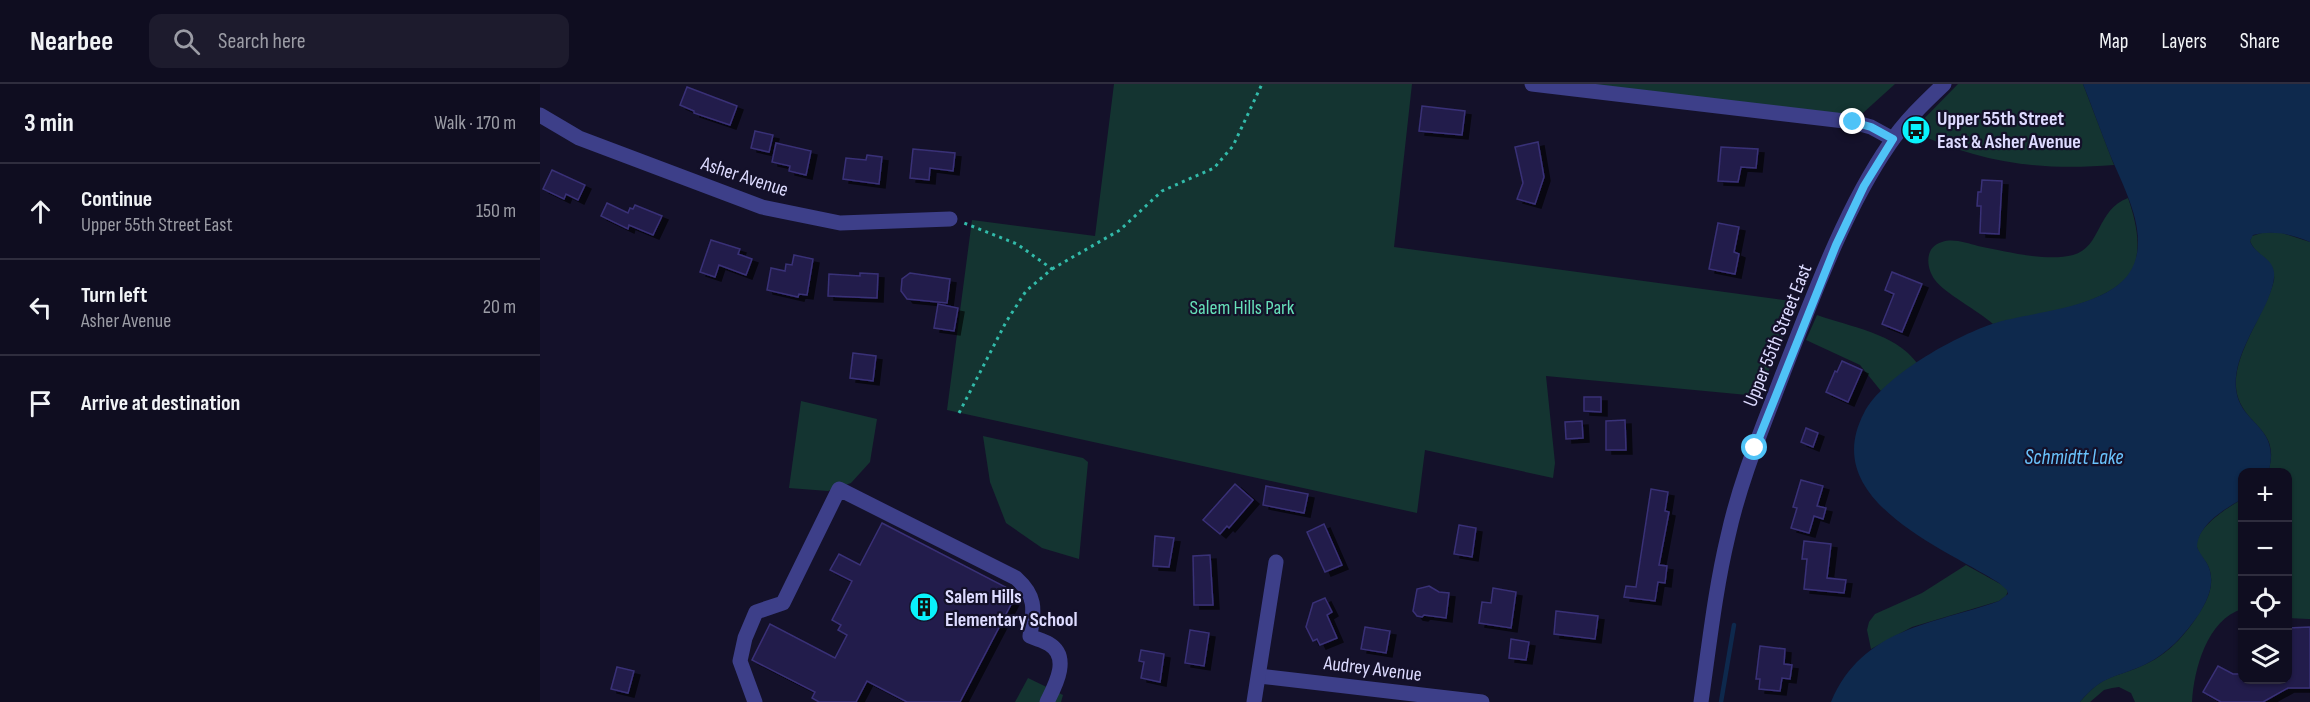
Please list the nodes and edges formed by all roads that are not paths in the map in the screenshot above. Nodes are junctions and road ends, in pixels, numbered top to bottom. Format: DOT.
graph roads {
  1 [pos="1532,84"];
  2 [pos="1944,84"];
  3 [pos="540,115"];
  4 [pos="1893,139"];
  5 [pos="950,219"];
  6 [pos="1276,562"];
  7 [pos="1259,676"];
  8 [pos="755,702"];
  9 [pos="1047,702"];
  10 [pos="1254,702"];
  11 [pos="1482,702"];
  12 [pos="1701,702"];
  1 -- 4 [label="street"];
  2 -- 4 [label="street, Upper 55th Street East"];
  3 -- 5 [label="street, Asher Avenue"];
  4 -- 12 [label="street, Upper 55th Street East"];
  6 -- 7 [label="street"];
  7 -- 10 [label="street"];
  7 -- 11 [label="street, Audrey Avenue"];
  8 -- 9 [label="street"];
}
